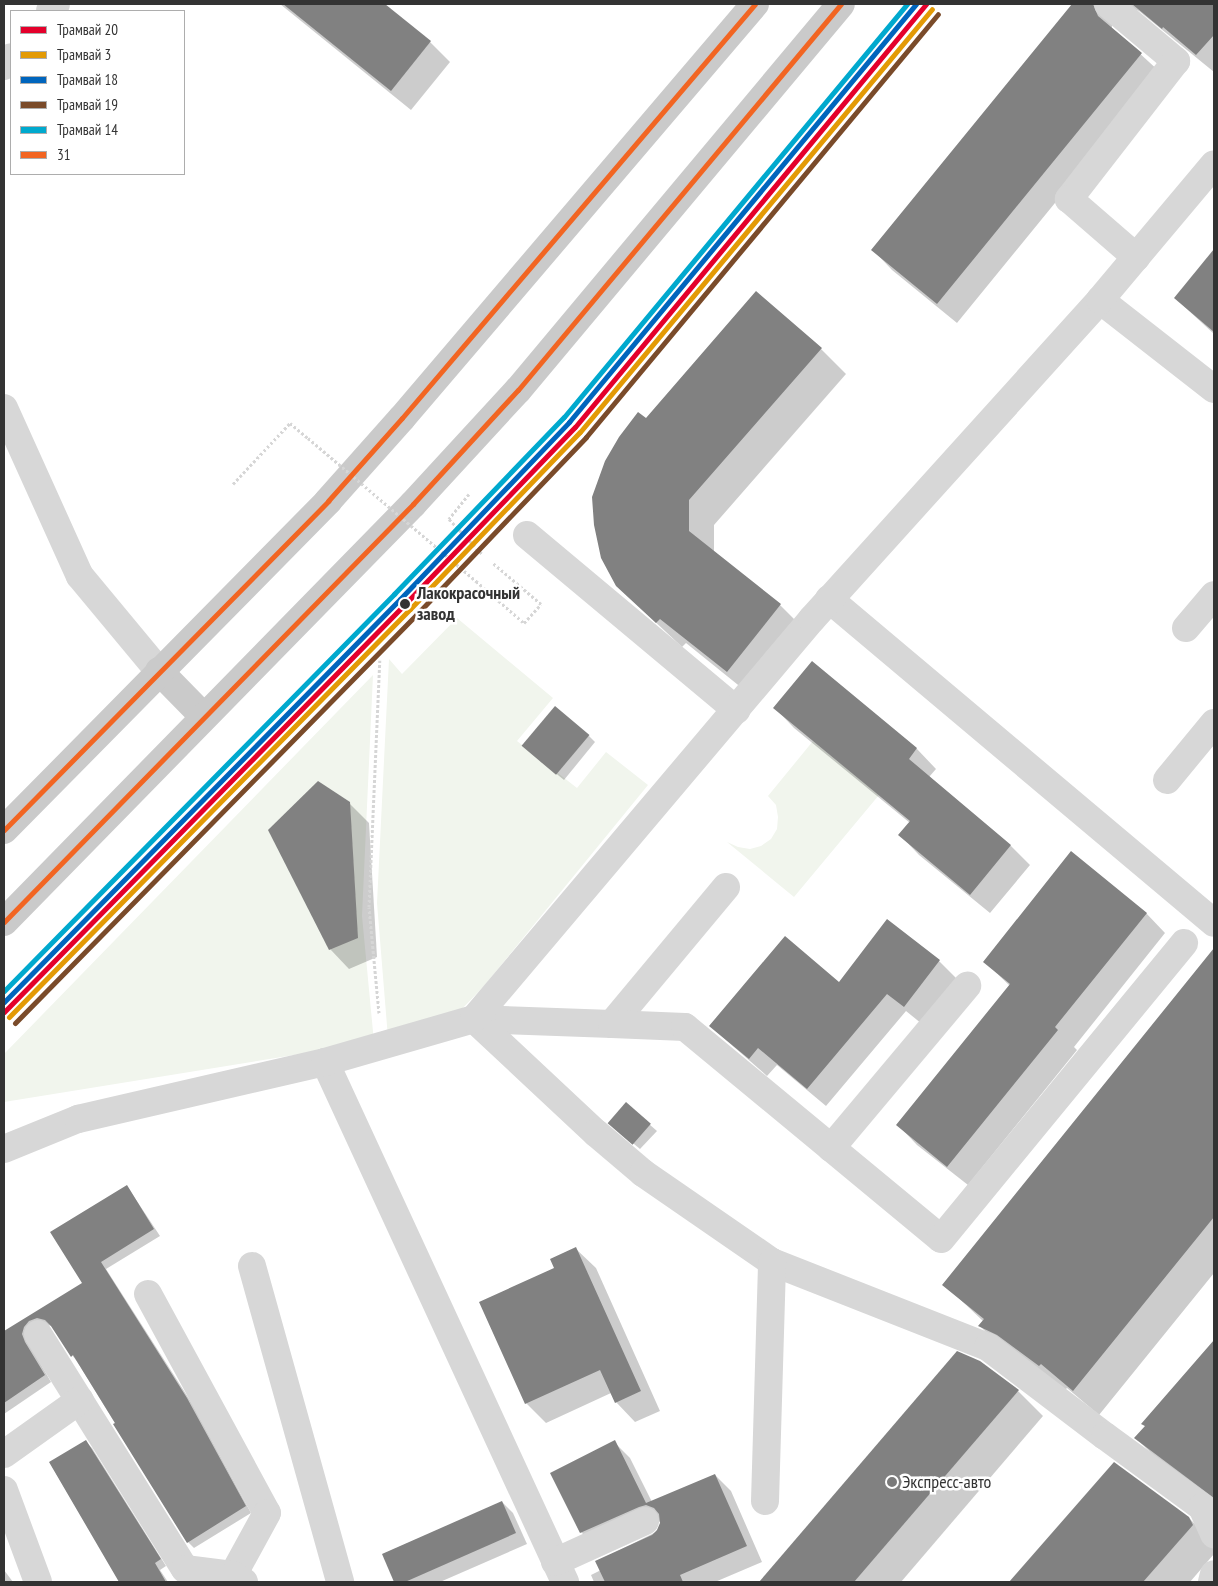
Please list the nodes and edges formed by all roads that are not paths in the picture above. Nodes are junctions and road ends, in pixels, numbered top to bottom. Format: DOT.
graph roads {
  1 [pos="755,4"];
  2 [pos="841,4"];
  3 [pos="1108,4"];
  4 [pos="1214,164"];
  5 [pos="1136,257"];
  6 [pos="1100,300"];
  7 [pos="1214,389"];
  8 [pos="4,408"];
  9 [pos="528,535"];
  10 [pos="1214,595"];
  11 [pos="829,599"];
  12 [pos="1186,628"];
  13 [pos="160,671"];
  14 [pos="736,710"];
  15 [pos="204,717"];
  16 [pos="1214,722"];
  17 [pos="1167,780"];
  18 [pos="4,830"];
  19 [pos="726,887"];
  20 [pos="4,922"];
  21 [pos="1214,923"];
  22 [pos="1184,943"];
  23 [pos="967,986"];
  24 [pos="474,1019"];
  25 [pos="612,1024"];
  26 [pos="325,1062"];
  27 [pos="831,1148"];
  28 [pos="4,1149"];
  29 [pos="772,1262"];
  30 [pos="252,1266"];
  31 [pos="148,1294"];
  32 [pos="38,1334"];
  33 [pos="80,1400"];
  34 [pos="4,1454"];
  35 [pos="4,1490"];
  36 [pos="765,1501"];
  37 [pos="646,1521"];
  38 [pos="11,1531"];
  39 [pos="1214,1534"];
  40 [pos="560,1572"];
  41 [pos="1214,1574"];
  42 [pos="233,1580"];
  43 [pos="38,1582"];
  44 [pos="340,1582"];
  45 [pos="1212,1582"];
  1 -- 13 [label="main road"];
  2 -- 15 [label="main road"];
  3 -- 5 [label="street"];
  4 -- 5 [label="street"];
  5 -- 6 [label="street"];
  6 -- 7 [label="street"];
  6 -- 11 [label="street"];
  8 -- 13 [label="street"];
  9 -- 14 [label="street"];
  10 -- 12 [label="street"];
  11 -- 14 [label="street"];
  11 -- 21 [label="street"];
  13 -- 15 [label="main road"];
  13 -- 18 [label="main road"];
  14 -- 24 [label="street"];
  15 -- 20 [label="main road"];
  16 -- 17 [label="street"];
  19 -- 25 [label="street"];
  22 -- 27 [label="street"];
  23 -- 27 [label="street"];
  24 -- 25 [label="street"];
  24 -- 26 [label="street"];
  24 -- 29 [label="street"];
  25 -- 27 [label="street"];
  26 -- 28 [label="street"];
  26 -- 40 [label="street"];
  29 -- 36 [label="street"];
  29 -- 39 [label="street"];
  30 -- 44 [label="street"];
  31 -- 42 [label="street"];
  32 -- 33 [label="street"];
  33 -- 34 [label="street"];
  33 -- 42 [label="street"];
  35 -- 38 [label="street"];
  37 -- 40 [label="street"];
  38 -- 43 [label="street"];
  41 -- 45 [label="street"];
}
